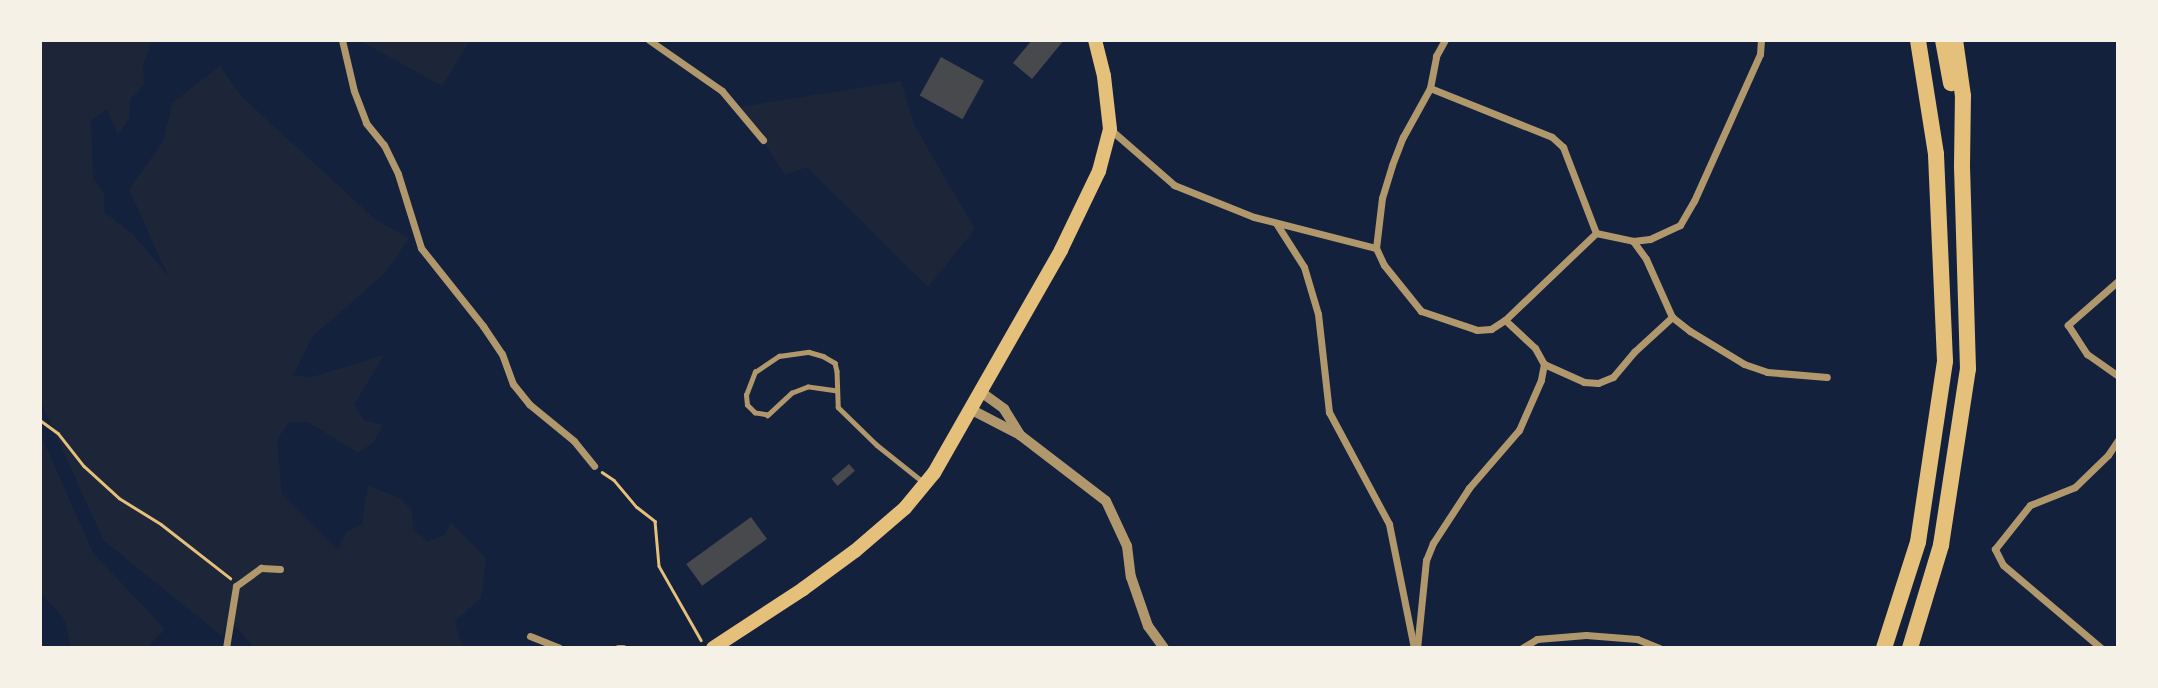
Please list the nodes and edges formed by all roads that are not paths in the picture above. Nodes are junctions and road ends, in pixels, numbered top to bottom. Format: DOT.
graph roads {
  1 [pos="342,40"];
  2 [pos="649,40"];
  3 [pos="1095,40"];
  4 [pos="1446,40"];
  5 [pos="1761,40"];
  6 [pos="1917,40"];
  7 [pos="1943,40"];
  8 [pos="1955,40"];
  9 [pos="1430,88"];
  10 [pos="1110,129"];
  11 [pos="763,140"];
  12 [pos="1962,165"];
  13 [pos="1275,222"];
  14 [pos="1596,233"];
  15 [pos="1633,241"];
  16 [pos="1376,248"];
  17 [pos="2118,281"];
  18 [pos="1672,317"];
  19 [pos="1505,320"];
  20 [pos="1544,364"];
  21 [pos="2118,376"];
  22 [pos="1827,377"];
  23 [pos="837,391"];
  24 [pos="981,392"];
  25 [pos="972,410"];
  26 [pos="1020,435"];
  27 [pos="2118,440"];
  28 [pos="594,466"];
  29 [pos="925,484"];
  30 [pos="280,569"];
  31 [pos="530,636"];
  32 [pos="708,645"];
  33 [pos="226,646"];
  34 [pos="559,648"];
  35 [pos="1164,648"];
  36 [pos="1416,648"];
  37 [pos="1522,648"];
  38 [pos="1659,648"];
  39 [pos="1884,648"];
  40 [pos="1910,648"];
  41 [pos="2101,648"];
  1 -- 28 [label="street"];
  2 -- 11 [label="street"];
  3 -- 10 [label="main road"];
  4 -- 9 [label="street"];
  5 -- 15 [label="street"];
  6 -- 39 [label="highway"];
  7 -- 12 [label="highway"];
  8 -- 12 [label="highway"];
  9 -- 14 [label="street"];
  9 -- 16 [label="street"];
  10 -- 13 [label="street"];
  10 -- 24 [label="main road"];
  12 -- 40 [label="highway"];
  13 -- 16 [label="street"];
  13 -- 36 [label="street"];
  14 -- 15 [label="street"];
  14 -- 19 [label="street"];
  15 -- 18 [label="street"];
  16 -- 19 [label="street"];
  17 -- 21 [label="street"];
  18 -- 20 [label="street"];
  18 -- 22 [label="street"];
  19 -- 20 [label="street"];
  20 -- 36 [label="street"];
  23 -- 23 [label="lane"];
  23 -- 29 [label="lane"];
  24 -- 25 [label="main road"];
  24 -- 26 [label="street"];
  25 -- 26 [label="street"];
  25 -- 29 [label="main road"];
  26 -- 35 [label="street"];
  27 -- 41 [label="street"];
  29 -- 32 [label="main road"];
  30 -- 33 [label="street"];
  31 -- 34 [label="street"];
  37 -- 38 [label="street"];
}
